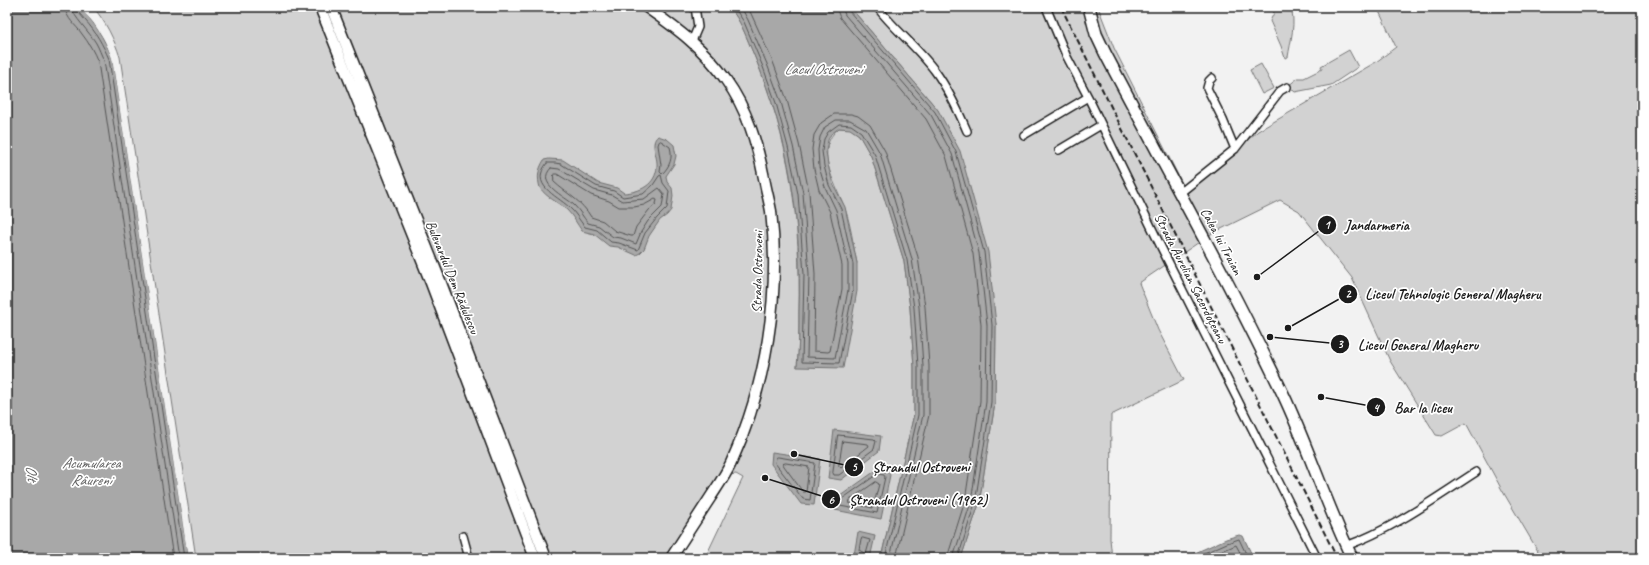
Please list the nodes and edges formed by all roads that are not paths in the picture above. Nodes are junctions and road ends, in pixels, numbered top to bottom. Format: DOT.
graph roads {
  1 [pos="320,7"];
  2 [pos="331,7"];
  3 [pos="646,7"];
  4 [pos="695,7"];
  5 [pos="877,7"];
  6 [pos="1046,7"];
  7 [pos="1088,7"];
  8 [pos="692,41"];
  9 [pos="1212,78"];
  10 [pos="1287,86"];
  11 [pos="1088,97"];
  12 [pos="1101,125"];
  13 [pos="967,131"];
  14 [pos="1024,135"];
  15 [pos="1235,149"];
  16 [pos="1059,150"];
  17 [pos="1180,193"];
  18 [pos="1476,472"];
  19 [pos="463,536"];
  20 [pos="1346,546"];
  21 [pos="469,558"];
  22 [pos="535,558"];
  23 [pos="546,558"];
  24 [pos="671,558"];
  25 [pos="1318,558"];
  26 [pos="1352,558"];
  1 -- 22 [label="main road, Bulevardul Dem Rădulescu"];
  2 -- 23 [label="main road, Bulevardul Dem Rădulescu"];
  3 -- 8 [label="main road, Strada Ostroveni"];
  4 -- 8 [label="street"];
  5 -- 13 [label="street"];
  6 -- 11 [label="street, Strada Aurelian Sacerdoțeanu"];
  7 -- 17 [label="main road, Calea lui Traian"];
  8 -- 24 [label="main road, Strada Ostroveni"];
  9 -- 15 [label="street"];
  10 -- 15 [label="street"];
  11 -- 12 [label="street, Strada Aurelian Sacerdoțeanu"];
  11 -- 14 [label="street"];
  12 -- 16 [label="street"];
  12 -- 25 [label="street, Strada Aurelian Sacerdoțeanu"];
  15 -- 17 [label="street"];
  17 -- 20 [label="main road, Calea lui Traian"];
  18 -- 20 [label="street"];
  19 -- 21 [label="street"];
  20 -- 26 [label="main road, Calea lui Traian"];
}
